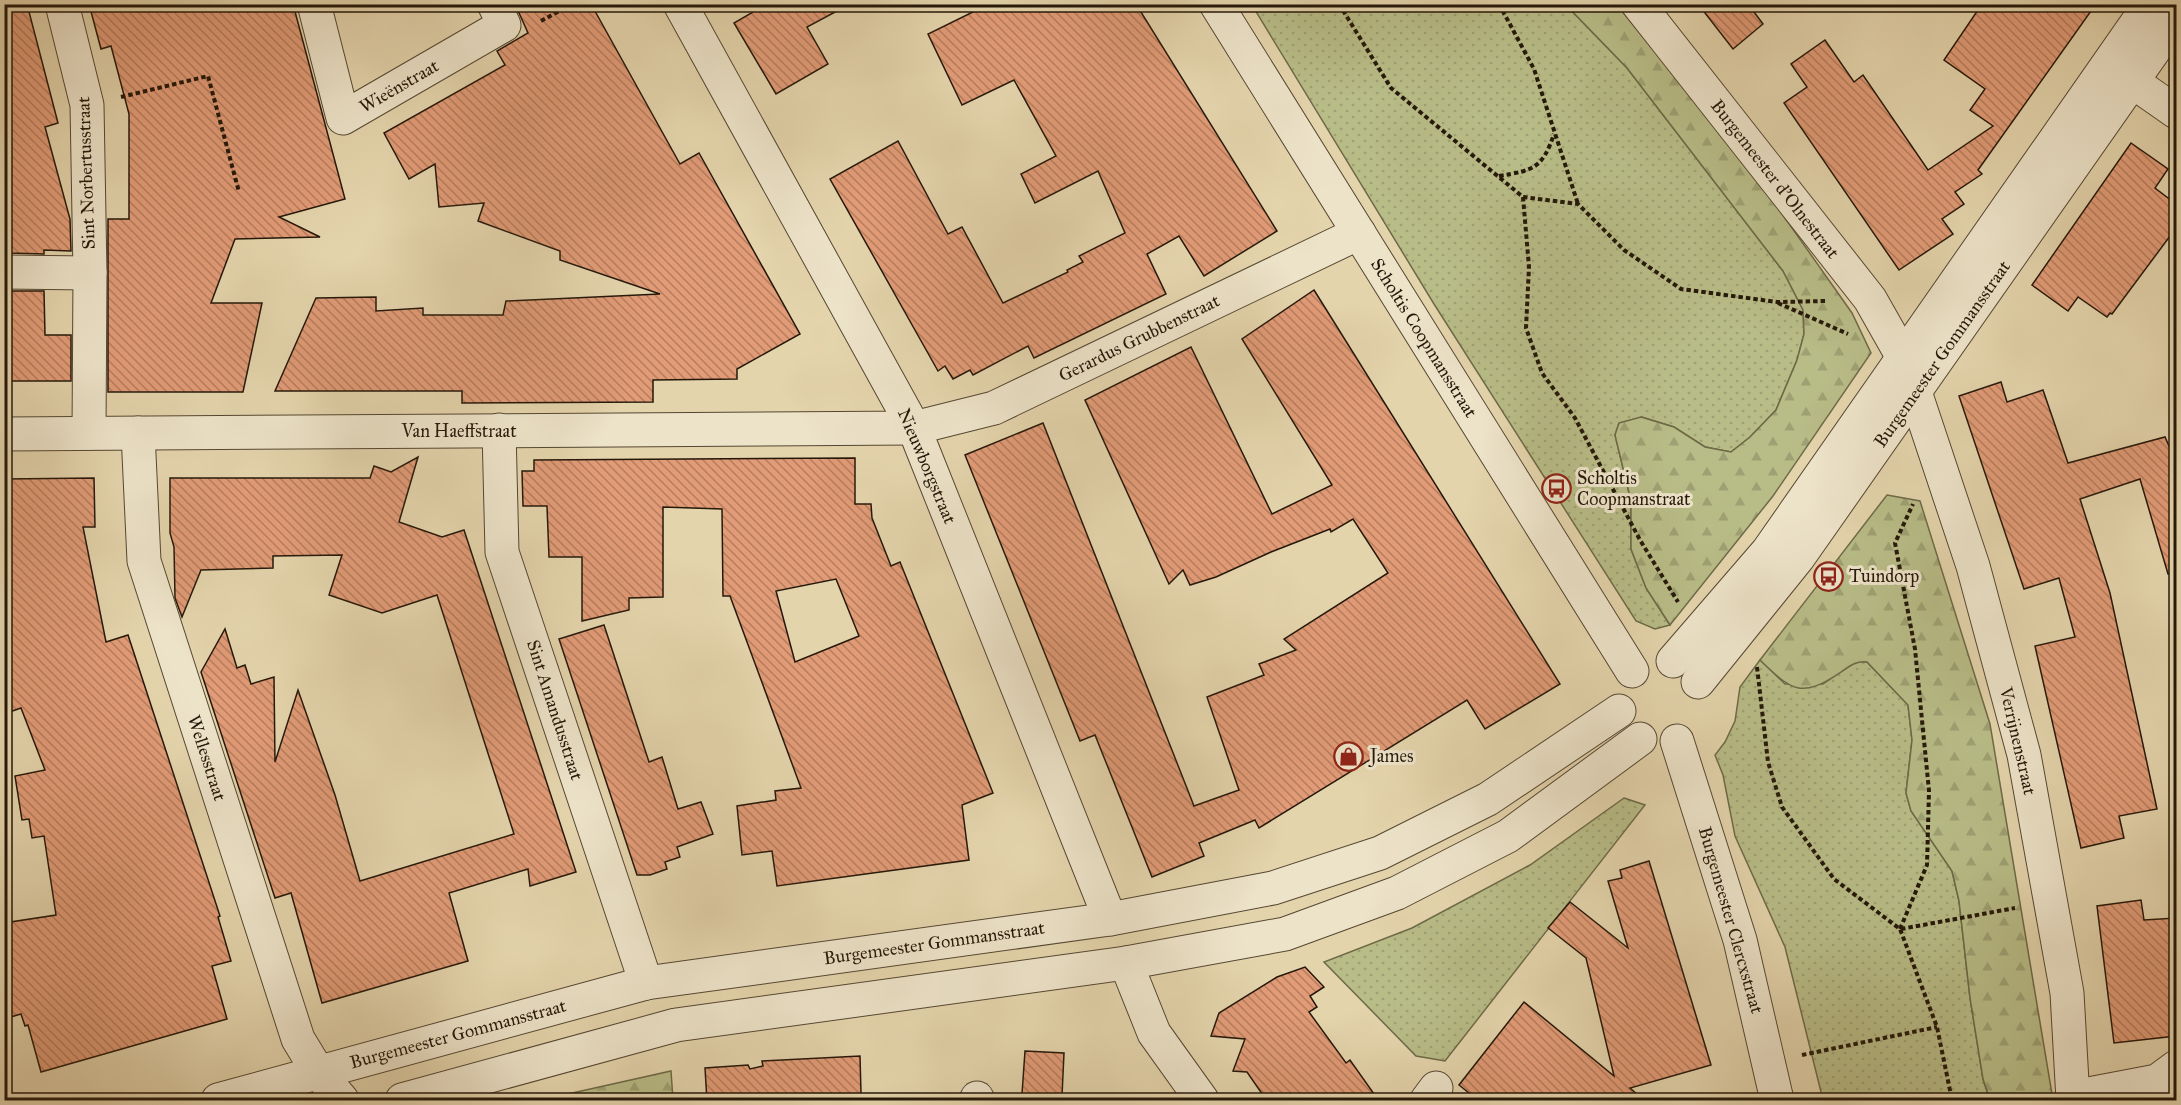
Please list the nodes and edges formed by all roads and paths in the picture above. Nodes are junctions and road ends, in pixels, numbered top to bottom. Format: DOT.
graph roads {
  1 [pos="62,4"];
  2 [pos="314,4"];
  3 [pos="494,4"];
  4 [pos="680,4"];
  5 [pos="1216,4"];
  6 [pos="1339,4"];
  7 [pos="1499,4"];
  8 [pos="1638,4"];
  9 [pos="2150,4"];
  10 [pos="2176,19"];
  11 [pos="2133,82"];
  12 [pos="87,105"];
  13 [pos="2176,112"];
  14 [pos="1554,134"];
  15 [pos="1499,176"];
  16 [pos="239,192"];
  17 [pos="1523,197"];
  18 [pos="1578,204"];
  19 [pos="1359,233"];
  20 [pos="4,272"];
  21 [pos="90,273"];
  22 [pos="1851,336"];
  23 [pos="1904,359"];
  24 [pos="1916,392"];
  25 [pos="914,428"];
  26 [pos="499,430"];
  27 [pos="89,433"];
  28 [pos="138,433"];
  29 [pos="4,434"];
  30 [pos="1913,502"];
  31 [pos="1704,626"];
  32 [pos="1731,644"];
  33 [pos="1673,661"];
  34 [pos="1632,671"];
  35 [pos="1619,711"];
  36 [pos="1694,714"];
  37 [pos="1640,739"];
  38 [pos="2009,909"];
  39 [pos="1110,919"];
  40 [pos="1900,929"];
  41 [pos="1126,963"];
  42 [pos="646,983"];
  43 [pos="1937,1027"];
  44 [pos="1769,1061"];
  45 [pos="2176,1067"];
  46 [pos="318,1072"];
  47 [pos="2039,1099"];
  48 [pos="2073,1099"];
  49 [pos="219,1101"];
  50 [pos="342,1101"];
  51 [pos="402,1101"];
  52 [pos="1202,1101"];
  53 [pos="1777,1101"];
  54 [pos="1952,1101"];
  55 [pos="2023,1101"];
  1 -- 12 [label="street, Sint Norbertusstraat"];
  2 -- 3 [label="street, Wieënstraat"];
  4 -- 25 [label="street, Nieuwborgstraat"];
  5 -- 19 [label="street, Scholtis Coopmansstraat"];
  6 -- 15 [label="path"];
  7 -- 14 [label="path"];
  8 -- 23 [label="street, Burgemeester d'Olnestraat"];
  9 -- 23 [label="street, Burgemeester Gommansstraat"];
  10 -- 11 [label="street, Burgemeester Gommansstraat"];
  11 -- 13 [label="street"];
  11 -- 24 [label="street, Burgemeester Gommansstraat"];
  12 -- 16 [label="path"];
  12 -- 21 [label="street, Sint Norbertusstraat"];
  14 -- 15 [label="path"];
  14 -- 18 [label="path"];
  15 -- 17 [label="path"];
  17 -- 18 [label="path"];
  17 -- 31 [label="path"];
  18 -- 22 [label="path"];
  19 -- 25 [label="street, Gerardus Grubbenstraat"];
  19 -- 34 [label="street, Scholtis Coopmansstraat"];
  20 -- 21 [label="street, Sint Norbertusstraat"];
  21 -- 27 [label="street, Sint Norbertusstraat"];
  23 -- 24 [label="street, Burgemeester d'Olnestraat"];
  23 -- 31 [label="street, Burgemeester Gommansstraat"];
  24 -- 32 [label="street, Burgemeester Gommansstraat"];
  24 -- 48 [label="street, Verrijnenstraat"];
  25 -- 26 [label="street, Van Haeffstraat"];
  25 -- 39 [label="street, Nieuwborgstraat"];
  26 -- 28 [label="street, Van Haeffstraat"];
  26 -- 42 [label="street, Sint Amandusstraat"];
  27 -- 28 [label="street, Van Haeffstraat"];
  27 -- 29 [label="street, Van Haeffstraat"];
  28 -- 46 [label="street, Wellesstraat"];
  30 -- 40 [label="path"];
  31 -- 33 [label="street, Burgemeester Gommansstraat"];
  32 -- 36 [label="street, Burgemeester Gommansstraat"];
  32 -- 40 [label="path"];
  33 -- 34 [label="street"];
  33 -- 36 [label="street"];
  34 -- 35 [label="street"];
  35 -- 37 [label="street"];
  35 -- 39 [label="street, Burgemeester Gommansstraat"];
  36 -- 37 [label="street"];
  36 -- 44 [label="street, Burgemeester Clercxstraat"];
  37 -- 41 [label="street"];
  38 -- 40 [label="path"];
  39 -- 42 [label="street, Burgemeester Gommansstraat"];
  40 -- 43 [label="path"];
  41 -- 51 [label="street"];
  41 -- 52 [label="street"];
  42 -- 46 [label="street, Burgemeester Gommansstraat"];
  43 -- 44 [label="path"];
  43 -- 54 [label="path"];
  44 -- 53 [label="street, Burgemeester Clercxstraat"];
  45 -- 48 [label="street"];
  46 -- 49 [label="street, Burgemeester Gommansstraat"];
  46 -- 50 [label="street, Wellesstraat"];
  47 -- 55 [label="path"];
}
